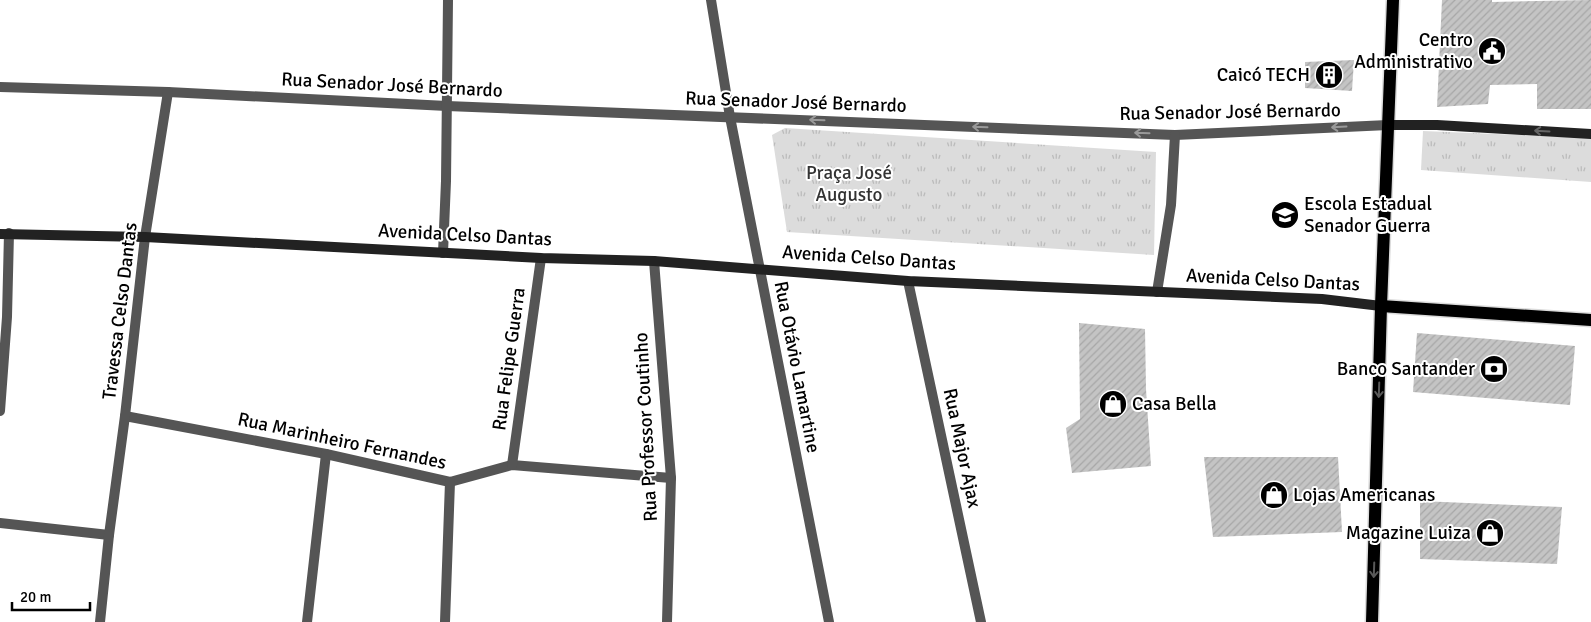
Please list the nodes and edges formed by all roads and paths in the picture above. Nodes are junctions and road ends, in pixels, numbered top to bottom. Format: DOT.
graph roads {
  1 [pos="448,0"];
  2 [pos="711,0"];
  3 [pos="1393,0"];
  4 [pos="0,87"];
  5 [pos="168,92"];
  6 [pos="447,106"];
  7 [pos="730,117"];
  8 [pos="1388,125"];
  9 [pos="1591,134"];
  10 [pos="1174,135"];
  11 [pos="5,233"];
  12 [pos="145,237"];
  13 [pos="443,252"];
  14 [pos="541,258"];
  15 [pos="654,261"];
  16 [pos="760,268"];
  17 [pos="908,281"];
  18 [pos="1157,292"];
  19 [pos="1381,306"];
  20 [pos="1591,320"];
  21 [pos="0,411"];
  22 [pos="125,416"];
  23 [pos="326,454"];
  24 [pos="512,465"];
  25 [pos="670,478"];
  26 [pos="450,482"];
  27 [pos="0,523"];
  28 [pos="109,535"];
  29 [pos="100,622"];
  30 [pos="307,622"];
  31 [pos="445,622"];
  32 [pos="667,622"];
  33 [pos="829,622"];
  34 [pos="981,622"];
  35 [pos="1372,622"];
  1 -- 6 [label="street"];
  2 -- 7 [label="street, Rua Otávio Lamartine"];
  3 -- 8 [label="main road"];
  4 -- 5 [label="street, Rua Senador José Bernardo"];
  5 -- 6 [label="street, Rua Senador José Bernardo"];
  5 -- 12 [label="street, Travessa Celso Dantas"];
  6 -- 7 [label="street, Rua Senador José Bernardo"];
  6 -- 13 [label="street"];
  10 -- 7 [label="street, Rua Senador José Bernardo, one-way"];
  7 -- 16 [label="street, Rua Otávio Lamartine"];
  9 -- 8 [label="main road, Rua Senador José Bernardo, one-way"];
  8 -- 10 [label="street, Rua Senador José Bernardo, one-way"];
  8 -- 19 [label="main road"];
  10 -- 18 [label="street"];
  11 -- 12 [label="main road, Avenida Celso Dantas"];
  11 -- 21 [label="street"];
  12 -- 13 [label="main road, Avenida Celso Dantas"];
  12 -- 22 [label="street, Travessa Celso Dantas"];
  13 -- 14 [label="main road, Avenida Celso Dantas"];
  14 -- 15 [label="main road, Avenida Celso Dantas"];
  14 -- 24 [label="street, Rua Felipe Guerra"];
  15 -- 16 [label="main road, Avenida Celso Dantas"];
  15 -- 25 [label="street, Rua Professor Coutinho"];
  16 -- 17 [label="main road, Avenida Celso Dantas"];
  16 -- 33 [label="street, Rua Otávio Lamartine"];
  17 -- 18 [label="main road, Avenida Celso Dantas"];
  17 -- 34 [label="street, Rua Major Ajax"];
  18 -- 19 [label="main road, Avenida Celso Dantas"];
  19 -- 20 [label="main road, Avenida Celso Dantas"];
  19 -- 35 [label="main road, one-way"];
  22 -- 23 [label="street, Rua Marinheiro Fernandes"];
  22 -- 28 [label="street, Travessa Celso Dantas"];
  23 -- 26 [label="street, Rua Marinheiro Fernandes"];
  23 -- 30 [label="street"];
  24 -- 25 [label="street, Rua Marinheiro Fernandes"];
  24 -- 26 [label="street, Rua Marinheiro Fernandes"];
  25 -- 32 [label="street, Rua Professor Coutinho"];
  26 -- 31 [label="street"];
  27 -- 28 [label="street"];
  28 -- 29 [label="street, Travessa Celso Dantas"];
}
